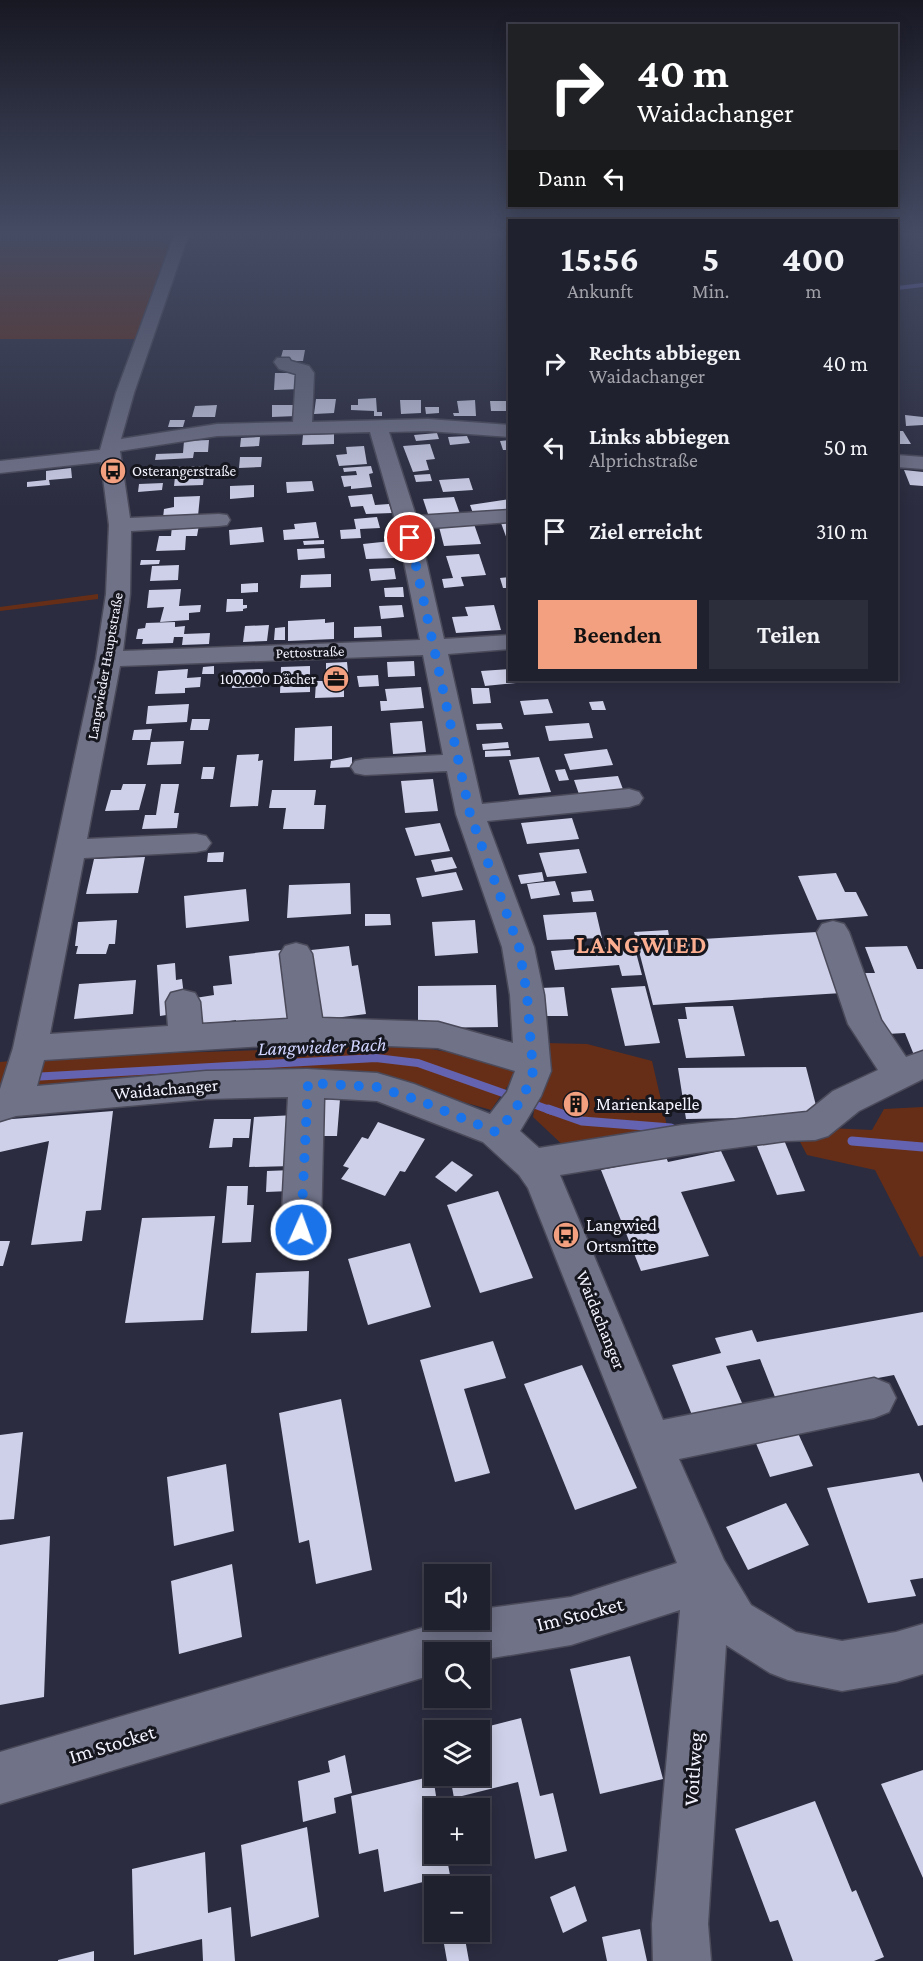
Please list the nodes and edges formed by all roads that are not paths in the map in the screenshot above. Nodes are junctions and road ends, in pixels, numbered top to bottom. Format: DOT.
graph roads {
  1 [pos="149,325"];
  2 [pos="283,362"];
  3 [pos="377,425"];
  4 [pos="302,427"];
  5 [pos="508,431"];
  6 [pos="109,451"];
  7 [pos="898,461"];
  8 [pos="923,463"];
  9 [pos="0,467"];
  10 [pos="508,516"];
  11 [pos="219,520"];
  12 [pos="407,523"];
  13 [pos="120,525"];
  14 [pos="508,642"];
  15 [pos="435,647"];
  16 [pos="109,659"];
  17 [pos="460,762"];
  18 [pos="365,767"];
  19 [pos="629,798"];
  20 [pos="470,814"];
  21 [pos="196,843"];
  22 [pos="70,849"];
  23 [pos="833,933"];
  24 [pos="296,954"];
  25 [pos="183,1002"];
  26 [pos="307,1030"];
  27 [pos="186,1036"];
  28 [pos="19,1054"];
  29 [pos="911,1069"];
  30 [pos="532,1071"];
  31 [pos="308,1083"];
  32 [pos="10,1100"];
  33 [pos="502,1126"];
  34 [pos="532,1164"];
  35 [pos="301,1230"];
  36 [pos="874,1398"];
  37 [pos="651,1444"];
  38 [pos="707,1577"];
  39 [pos="923,1649"];
  40 [pos="0,1778"];
  41 [pos="682,1961"];
  1 -- 6 [label="street, Langwieder Hauptstraße"];
  2 -- 4 [label="street"];
  3 -- 4 [label="street"];
  3 -- 5 [label="street"];
  3 -- 12 [label="street"];
  4 -- 6 [label="street"];
  6 -- 9 [label="street"];
  6 -- 13 [label="street, Langwieder Hauptstraße"];
  7 -- 8 [label="street"];
  10 -- 12 [label="street"];
  11 -- 13 [label="street"];
  12 -- 15 [label="street"];
  13 -- 16 [label="street, Langwieder Hauptstraße"];
  14 -- 15 [label="street, Pettostraße"];
  15 -- 16 [label="street, Pettostraße"];
  15 -- 17 [label="street"];
  16 -- 22 [label="street, Langwieder Hauptstraße"];
  17 -- 18 [label="street"];
  17 -- 20 [label="street"];
  19 -- 20 [label="street"];
  20 -- 30 [label="street"];
  21 -- 22 [label="street"];
  22 -- 28 [label="street, Langwieder Hauptstraße"];
  23 -- 29 [label="street"];
  24 -- 26 [label="street"];
  25 -- 27 [label="street"];
  26 -- 27 [label="street"];
  26 -- 30 [label="street"];
  27 -- 28 [label="street"];
  28 -- 32 [label="street, Langwieder Hauptstraße"];
  29 -- 34 [label="street"];
  30 -- 33 [label="street"];
  31 -- 32 [label="street, Waidachanger"];
  31 -- 33 [label="street, Waidachanger"];
  31 -- 35 [label="street"];
  33 -- 34 [label="street, Waidachanger"];
  34 -- 37 [label="street, Waidachanger"];
  36 -- 37 [label="street"];
  37 -- 38 [label="street, Waidachanger"];
  38 -- 39 [label="street"];
  38 -- 40 [label="street, Im Stocket"];
  38 -- 41 [label="street, Voitlweg"];
}
